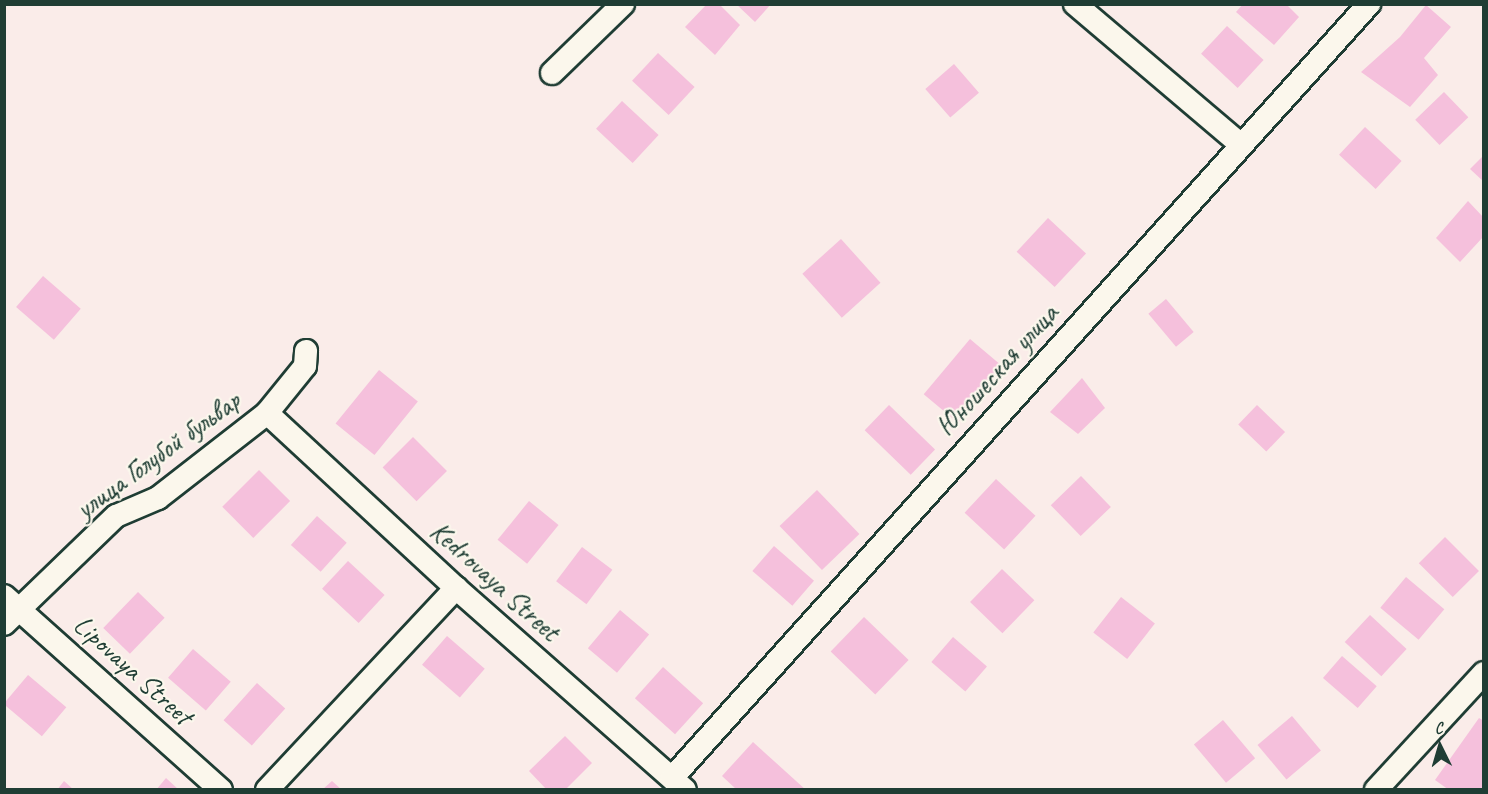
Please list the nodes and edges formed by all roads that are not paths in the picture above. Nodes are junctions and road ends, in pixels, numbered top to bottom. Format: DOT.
graph roads {
  1 [pos="623,4"];
  2 [pos="1075,4"];
  3 [pos="1369,4"];
  4 [pos="552,73"];
  5 [pos="1240,144"];
  6 [pos="306,351"];
  7 [pos="267,413"];
  8 [pos="456,588"];
  9 [pos="9,609"];
  10 [pos="1484,673"];
  11 [pos="679,784"];
  12 [pos="221,789"];
  13 [pos="267,789"];
  14 [pos="1376,789"];
  1 -- 4 [label="street"];
  2 -- 5 [label="street"];
  3 -- 5 [label="street, Юношеская улица"];
  5 -- 11 [label="street, Юношеская улица"];
  6 -- 7 [label="street, улица Голубой бульвар"];
  7 -- 8 [label="street, Kedrovaya Street"];
  7 -- 9 [label="street, улица Голубой бульвар"];
  8 -- 11 [label="street, Kedrovaya Street"];
  8 -- 13 [label="street"];
  9 -- 12 [label="street, Lipovaya Street"];
  10 -- 14 [label="street"];
}
